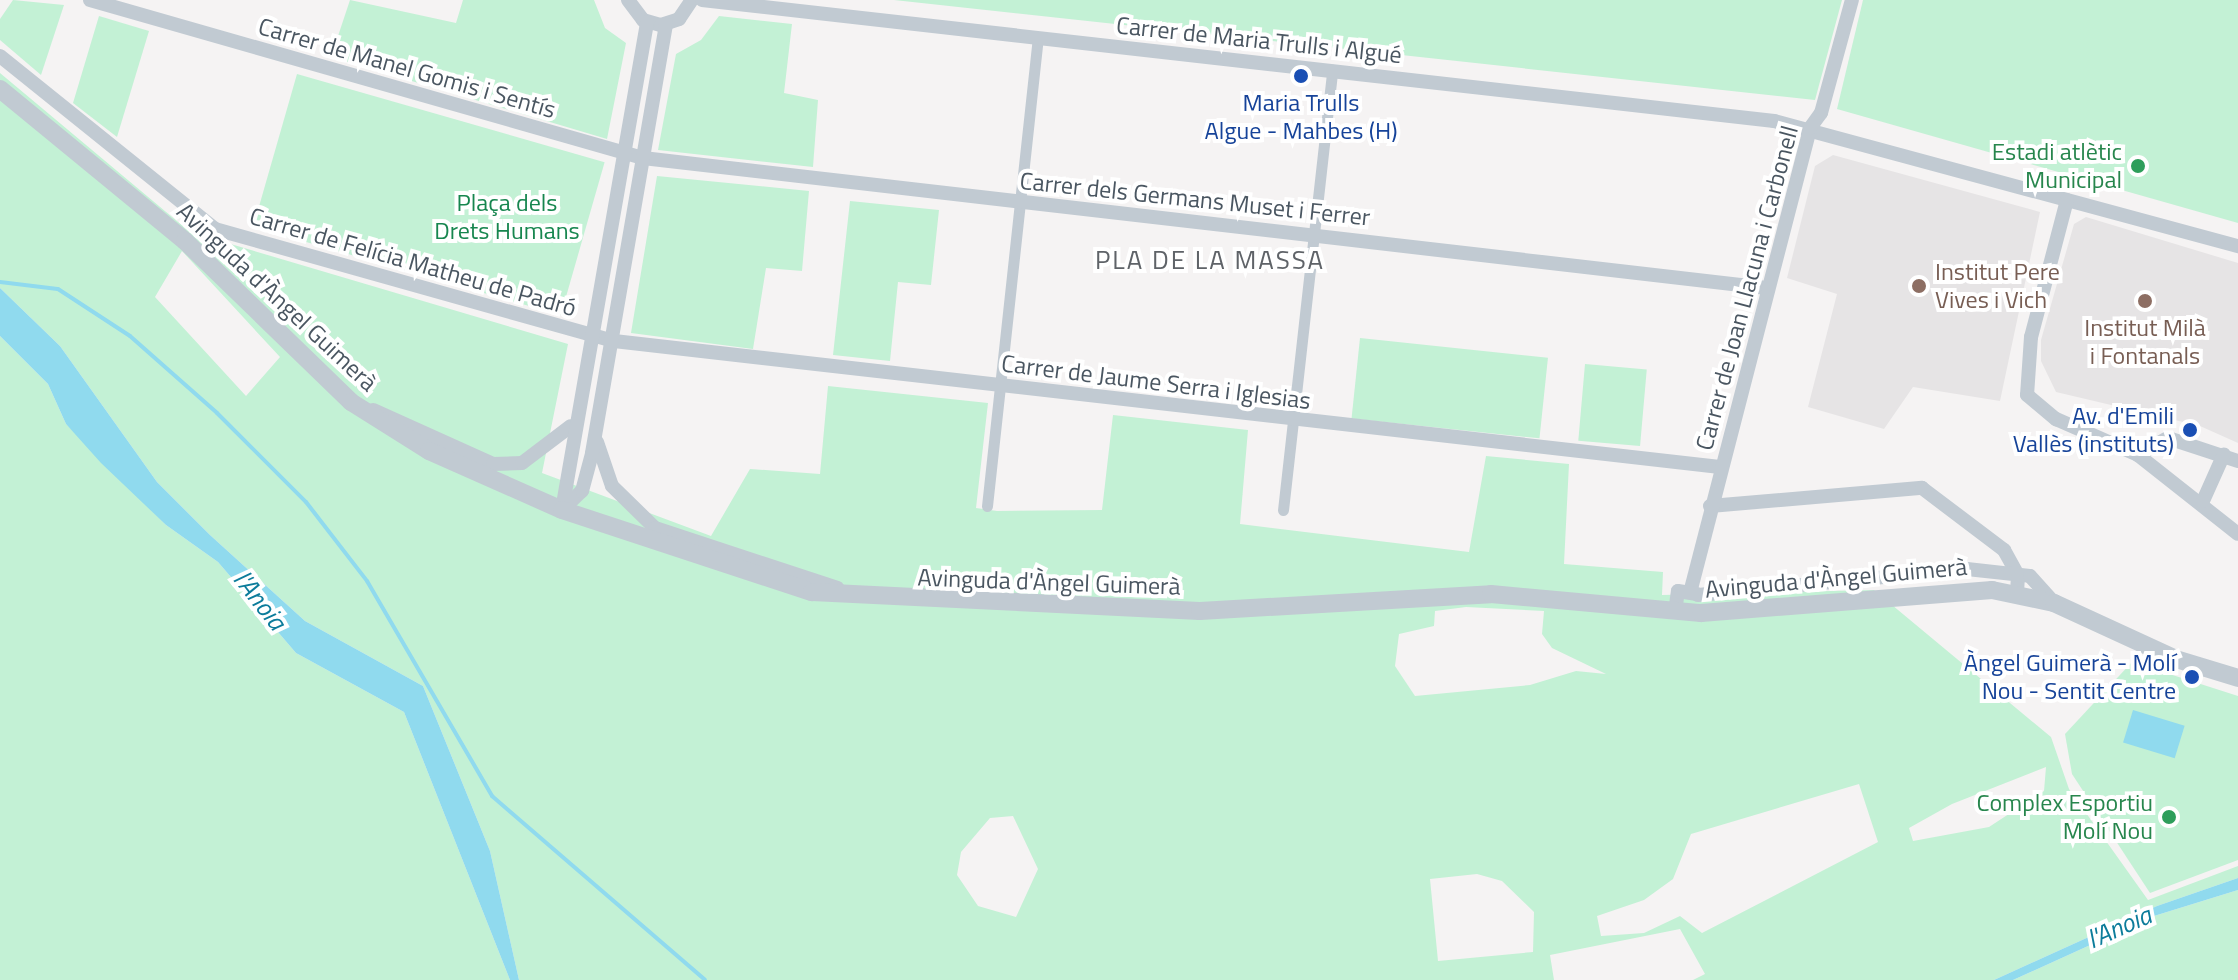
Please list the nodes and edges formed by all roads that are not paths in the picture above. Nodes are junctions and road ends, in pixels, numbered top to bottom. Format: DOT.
graph roads {
  1 [pos="90,0"];
  2 [pos="628,0"];
  3 [pos="692,0"];
  4 [pos="702,0"];
  5 [pos="1852,0"];
  6 [pos="647,22"];
  7 [pos="666,24"];
  8 [pos="1038,38"];
  9 [pos="0,56"];
  10 [pos="1332,70"];
  11 [pos="0,89"];
  12 [pos="1810,128"];
  13 [pos="619,153"];
  14 [pos="643,158"];
  15 [pos="2067,200"];
  16 [pos="1021,202"];
  17 [pos="1313,235"];
  18 [pos="2238,246"];
  19 [pos="1767,288"];
  20 [pos="587,334"];
  21 [pos="614,341"];
  22 [pos="1001,386"];
  23 [pos="351,402"];
  24 [pos="1293,420"];
  25 [pos="571,426"];
  26 [pos="596,430"];
  27 [pos="2224,454"];
  28 [pos="2138,455"];
  29 [pos="2238,461"];
  30 [pos="1720,467"];
  31 [pos="2203,501"];
  32 [pos="987,506"];
  33 [pos="1710,506"];
  34 [pos="562,510"];
  35 [pos="1283,510"];
  36 [pos="2238,534"];
  37 [pos="2017,584"];
  38 [pos="1697,599"];
  39 [pos="877,600"];
  40 [pos="1675,612"];
  41 [pos="2238,678"];
  1 -- 13 [label="street, Carrer de Manel Gomis i Sentís"];
  2 -- 6 [label="street"];
  3 -- 7 [label="street"];
  4 -- 8 [label="street, Carrer de Maria Trulls i Algué"];
  5 -- 12 [label="street, Carrer de Joan Llacuna i Carbonell"];
  6 -- 7 [label="street"];
  6 -- 13 [label="street"];
  7 -- 14 [label="street"];
  8 -- 10 [label="street, Carrer de Maria Trulls i Algué"];
  8 -- 16 [label="street"];
  9 -- 20 [label="street, Carrer de Felícia Matheu de Padró"];
  10 -- 12 [label="street, Carrer de Maria Trulls i Algué"];
  10 -- 17 [label="street"];
  11 -- 23 [label="street, Avinguda d'Àngel Guimerà"];
  12 -- 15 [label="street, Carrer de Maria Trulls i Algué"];
  12 -- 19 [label="street, Carrer de Joan Llacuna i Carbonell"];
  13 -- 14 [label="street, Carrer dels Germans Muset i Ferrer"];
  13 -- 20 [label="street"];
  14 -- 16 [label="street, Carrer dels Germans Muset i Ferrer"];
  14 -- 21 [label="street"];
  15 -- 18 [label="street, Carrer de Maria Trulls i Algué"];
  15 -- 28 [label="street"];
  16 -- 17 [label="street, Carrer dels Germans Muset i Ferrer"];
  16 -- 22 [label="street"];
  17 -- 19 [label="street, Carrer dels Germans Muset i Ferrer"];
  17 -- 24 [label="street"];
  19 -- 30 [label="street, Carrer de Joan Llacuna i Carbonell"];
  20 -- 21 [label="street, Carrer de Jaume Serra i Iglesias"];
  20 -- 25 [label="street"];
  21 -- 22 [label="street, Carrer de Jaume Serra i Iglesias"];
  21 -- 26 [label="street"];
  22 -- 24 [label="street, Carrer de Jaume Serra i Iglesias"];
  22 -- 32 [label="street"];
  23 -- 25 [label="street"];
  23 -- 34 [label="street, Avinguda d'Àngel Guimerà"];
  24 -- 30 [label="street, Carrer de Jaume Serra i Iglesias"];
  24 -- 35 [label="street"];
  25 -- 34 [label="street"];
  26 -- 34 [label="street"];
  26 -- 39 [label="street"];
  27 -- 28 [label="street"];
  27 -- 29 [label="street"];
  27 -- 31 [label="street"];
  28 -- 31 [label="street"];
  30 -- 33 [label="street, Carrer de Joan Llacuna i Carbonell"];
  31 -- 36 [label="street"];
  33 -- 37 [label="street"];
  33 -- 38 [label="street, Carrer de Joan Llacuna i Carbonell"];
  34 -- 39 [label="street, Avinguda d'Àngel Guimerà"];
  37 -- 38 [label="street, Avinguda d'Àngel Guimerà"];
  37 -- 41 [label="street, Avinguda d'Àngel Guimerà"];
  38 -- 40 [label="street, Avinguda d'Àngel Guimerà"];
  38 -- 40 [label="street, Carrer de Joan Llacuna i Carbonell"];
  39 -- 40 [label="street, Avinguda d'Àngel Guimerà"];
}
